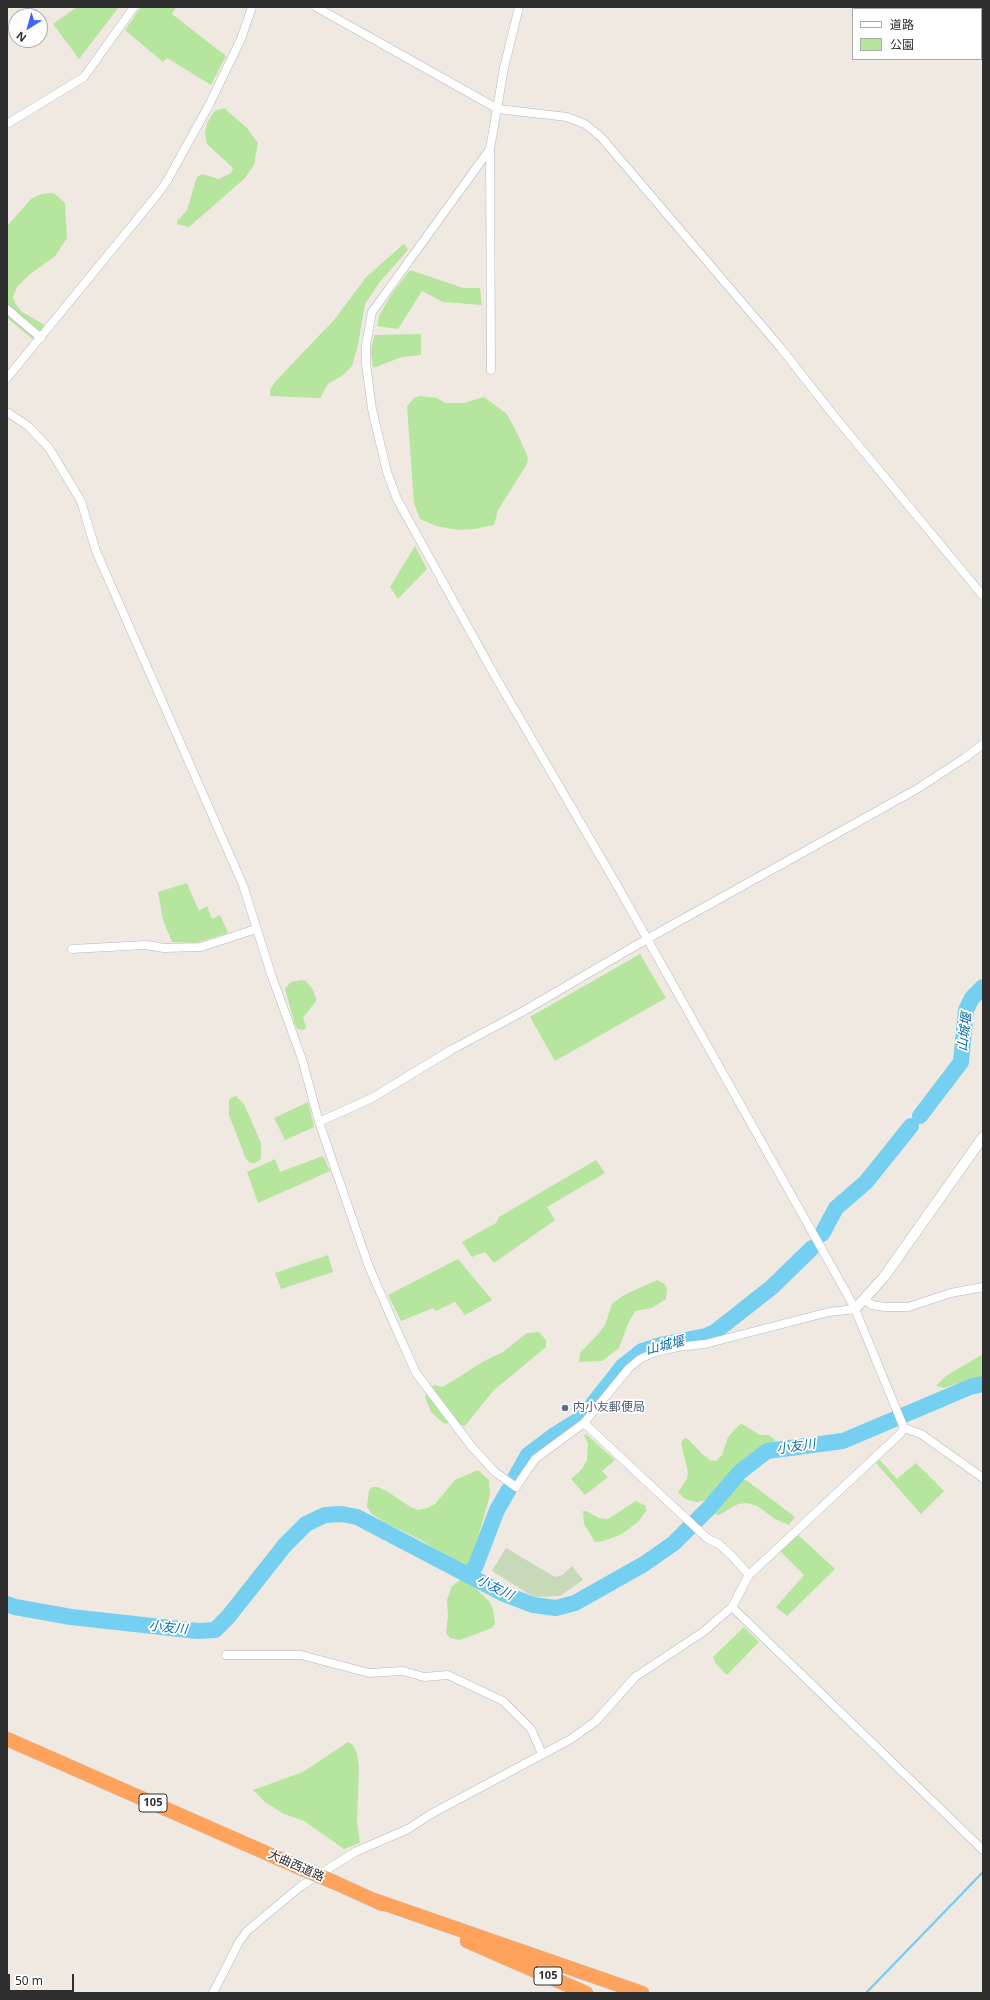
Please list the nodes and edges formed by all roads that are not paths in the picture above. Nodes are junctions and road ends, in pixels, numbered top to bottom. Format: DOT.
graph roads {
  1 [pos="134,7"];
  2 [pos="252,7"];
  3 [pos="316,7"];
  4 [pos="519,7"];
  5 [pos="498,109"];
  6 [pos="7,124"];
  7 [pos="490,149"];
  8 [pos="7,308"];
  9 [pos="41,338"];
  10 [pos="491,370"];
  11 [pos="7,378"];
  12 [pos="7,412"];
  13 [pos="983,596"];
  14 [pos="983,744"];
  15 [pos="256,929"];
  16 [pos="647,939"];
  17 [pos="72,949"];
  18 [pos="319,1122"];
  19 [pos="983,1137"];
  20 [pos="983,1287"];
  21 [pos="864,1299"];
  22 [pos="855,1309"];
  23 [pos="584,1423"];
  24 [pos="904,1428"];
  25 [pos="983,1478"];
  26 [pos="749,1575"];
  27 [pos="732,1607"];
  28 [pos="226,1655"];
  29 [pos="7,1739"];
  30 [pos="542,1754"];
  31 [pos="983,1850"];
  32 [pos="374,1900"];
  33 [pos="510,1960"];
  34 [pos="212,1993"];
  35 [pos="574,1993"];
  36 [pos="586,1993"];
  37 [pos="642,1993"];
  1 -- 6 [label="street"];
  2 -- 9 [label="street"];
  3 -- 5 [label="street"];
  4 -- 5 [label="street"];
  5 -- 7 [label="street"];
  5 -- 13 [label="street"];
  7 -- 10 [label="street"];
  7 -- 16 [label="street"];
  8 -- 9 [label="street"];
  9 -- 11 [label="street"];
  12 -- 15 [label="street"];
  14 -- 16 [label="street"];
  15 -- 17 [label="street"];
  15 -- 18 [label="street"];
  16 -- 18 [label="street"];
  16 -- 22 [label="street"];
  18 -- 23 [label="street"];
  19 -- 21 [label="street"];
  20 -- 21 [label="street"];
  21 -- 22 [label="street"];
  22 -- 23 [label="street"];
  22 -- 24 [label="street"];
  23 -- 26 [label="street"];
  24 -- 25 [label="street"];
  24 -- 26 [label="street"];
  26 -- 27 [label="street"];
  27 -- 30 [label="street"];
  27 -- 31 [label="street"];
  28 -- 30 [label="street"];
  29 -- 32 [label="highway, 大曲西道路 / 105, bridge"];
  30 -- 34 [label="street"];
  32 -- 33 [label="highway, 大曲西道路 / 105"];
  32 -- 37 [label="highway"];
  33 -- 35 [label="highway"];
  33 -- 36 [label="highway, 大曲西道路 / 105"];
}
